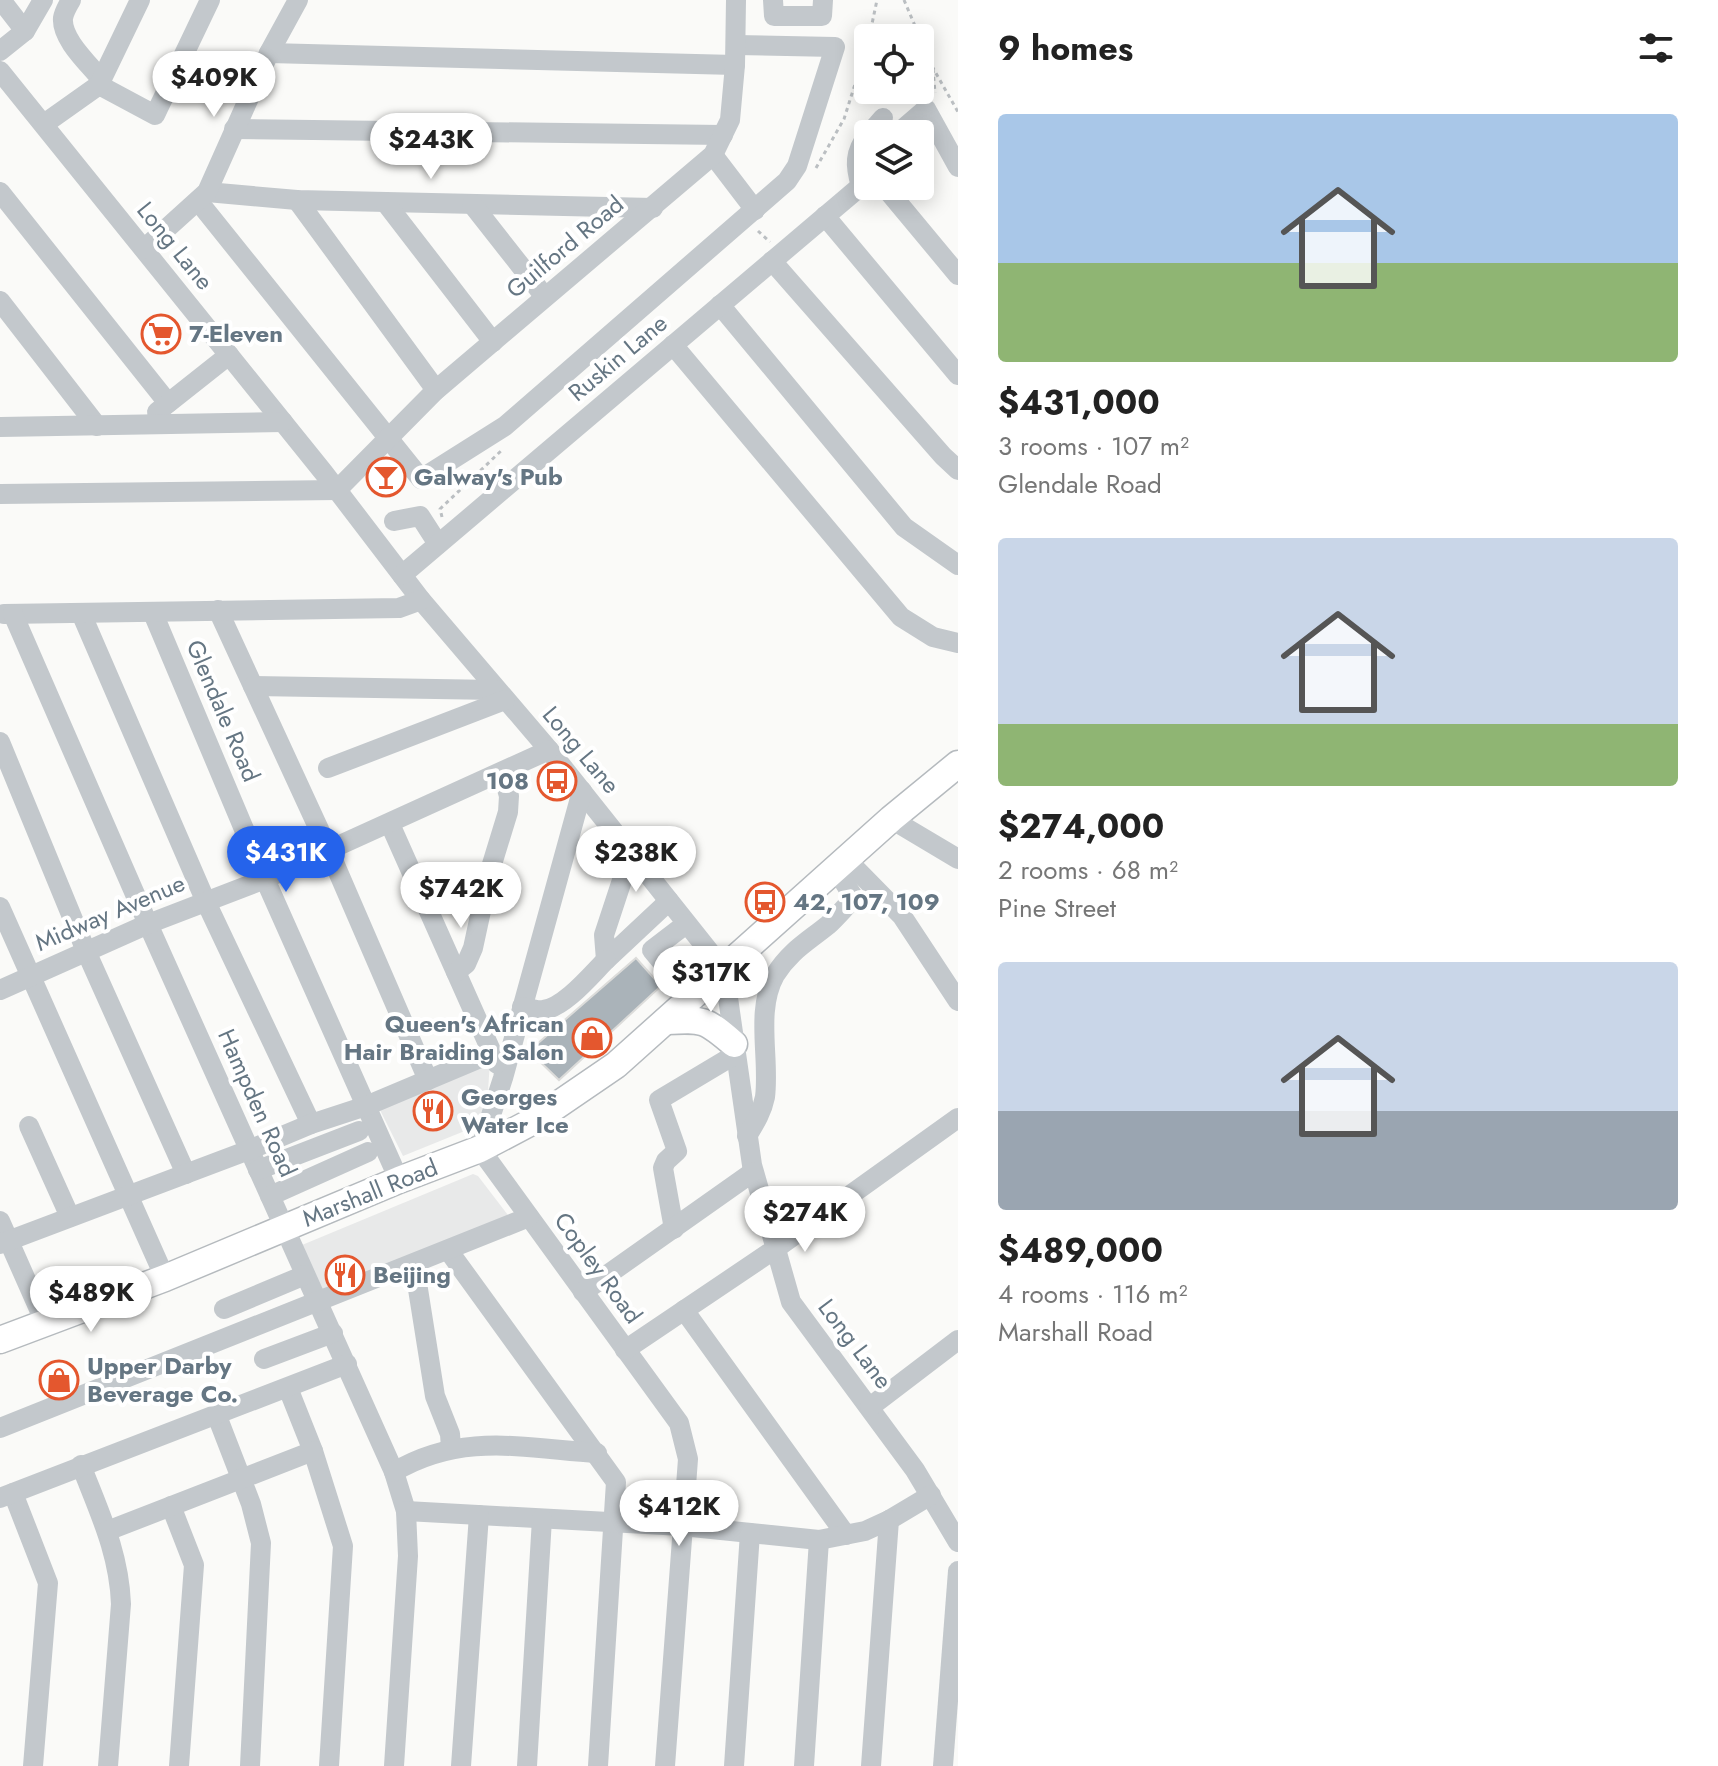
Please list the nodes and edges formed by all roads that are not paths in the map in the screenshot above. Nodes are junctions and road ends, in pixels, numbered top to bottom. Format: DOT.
graph roads {
  1 [pos="1,0"];
  2 [pos="43,0"];
  3 [pos="71,0"];
  4 [pos="140,0"];
  5 [pos="210,0"];
  6 [pos="298,0"];
  7 [pos="736,0"];
  8 [pos="773,0"];
  9 [pos="823,0"];
  10 [pos="25,31"];
  11 [pos="0,51"];
  12 [pos="269,53"];
  13 [pos="736,55"];
  14 [pos="0,71"];
  15 [pos="100,82"];
  16 [pos="901,120"];
  17 [pos="932,120"];
  18 [pos="44,124"];
  19 [pos="934,124"];
  20 [pos="234,129"];
  21 [pos="723,135"];
  22 [pos="713,155"];
  23 [pos="958,167"];
  24 [pos="854,191"];
  25 [pos="0,192"];
  26 [pos="203,196"];
  27 [pos="297,200"];
  28 [pos="896,200"];
  29 [pos="385,202"];
  30 [pos="472,204"];
  31 [pos="653,208"];
  32 [pos="751,214"];
  33 [pos="825,216"];
  34 [pos="144,249"];
  35 [pos="776,257"];
  36 [pos="958,275"];
  37 [pos="545,297"];
  38 [pos="0,301"];
  39 [pos="720,305"];
  40 [pos="493,342"];
  41 [pos="673,345"];
  42 [pos="229,355"];
  43 [pos="958,375"];
  44 [pos="436,390"];
  45 [pos="168,403"];
  46 [pos="283,422"];
  47 [pos="2,424"];
  48 [pos="146,425"];
  49 [pos="97,426"];
  50 [pos="386,438"];
  51 [pos="958,470"];
  52 [pos="337,490"];
  53 [pos="0,494"];
  54 [pos="394,521"];
  55 [pos="438,544"];
  56 [pos="958,565"];
  57 [pos="402,575"];
  58 [pos="421,600"];
  59 [pos="218,610"];
  60 [pos="81,613"];
  61 [pos="153,613"];
  62 [pos="6,614"];
  63 [pos="958,643"];
  64 [pos="253,686"];
  65 [pos="500,695"];
  66 [pos="0,742"];
  67 [pos="549,750"];
  68 [pos="958,764"];
  69 [pos="328,768"];
  70 [pos="502,772"];
  71 [pos="582,791"];
  72 [pos="891,819"];
  73 [pos="390,824"];
  74 [pos="329,851"];
  75 [pos="631,853"];
  76 [pos="958,859"];
  77 [pos="842,864"];
  78 [pos="265,879"];
  79 [pos="669,901"];
  80 [pos="206,902"];
  81 [pos="0,907"];
  82 [pos="148,924"];
  83 [pos="686,924"];
  84 [pos="86,951"];
  85 [pos="606,960"];
  86 [pos="724,970"];
  87 [pos="456,972"];
  88 [pos="29,976"];
  89 [pos="0,990"];
  90 [pos="692,998"];
  91 [pos="958,1001"];
  92 [pos="522,1007"];
  93 [pos="666,1021"];
  94 [pos="735,1049"];
  95 [pos="492,1053"];
  96 [pos="503,1078"];
  97 [pos="428,1080"];
  98 [pos="366,1106"];
  99 [pos="958,1118"];
  100 [pos="311,1124"];
  101 [pos="29,1126"];
  102 [pos="359,1131"];
  103 [pos="747,1136"];
  104 [pos="480,1149"];
  105 [pos="249,1150"];
  106 [pos="368,1152"];
  107 [pos="258,1170"];
  108 [pos="753,1172"];
  109 [pos="186,1174"];
  110 [pos="399,1180"];
  111 [pos="128,1195"];
  112 [pos="270,1196"];
  113 [pos="70,1217"];
  114 [pos="529,1217"];
  115 [pos="0,1221"];
  116 [pos="284,1228"];
  117 [pos="674,1229"];
  118 [pos="4,1242"];
  119 [pos="775,1249"];
  120 [pos="448,1250"];
  121 [pos="414,1264"];
  122 [pos="305,1275"];
  123 [pos="165,1278"];
  124 [pos="583,1292"];
  125 [pos="318,1303"];
  126 [pos="224,1309"];
  127 [pos="684,1310"];
  128 [pos="46,1325"];
  129 [pos="333,1333"];
  130 [pos="0,1340"];
  131 [pos="958,1340"];
  132 [pos="625,1350"];
  133 [pos="264,1359"];
  134 [pos="347,1364"];
  135 [pos="288,1388"];
  136 [pos="870,1407"];
  137 [pos="217,1416"];
  138 [pos="0,1428"];
  139 [pos="451,1448"];
  140 [pos="313,1451"];
  141 [pos="597,1453"];
  142 [pos="81,1465"];
  143 [pos="394,1472"];
  144 [pos="241,1478"];
  145 [pos="6,1495"];
  146 [pos="931,1495"];
  147 [pos="171,1506"];
  148 [pos="406,1511"];
  149 [pos="479,1515"];
  150 [pos="542,1519"];
  151 [pos="889,1520"];
  152 [pos="615,1523"];
  153 [pos="682,1526"];
  154 [pos="107,1531"];
  155 [pos="750,1533"];
  156 [pos="846,1535"];
  157 [pos="819,1540"];
  158 [pos="958,1542"];
  159 [pos="958,1571"];
  160 [pos="33,1766"];
  161 [pos="108,1766"];
  162 [pos="179,1766"];
  163 [pos="250,1766"];
  164 [pos="329,1766"];
  165 [pos="394,1766"];
  166 [pos="461,1766"];
  167 [pos="527,1766"];
  168 [pos="598,1766"];
  169 [pos="665,1766"];
  170 [pos="734,1766"];
  171 [pos="804,1766"];
  172 [pos="871,1766"];
  173 [pos="943,1766"];
  1 -- 10 [label="street"];
  2 -- 10 [label="street"];
  3 -- 15 [label="street"];
  4 -- 15 [label="street"];
  5 -- 15 [label="street"];
  6 -- 12 [label="street"];
  7 -- 13 [label="street, Guilford Road"];
  8 -- 9 [label="street"];
  10 -- 11 [label="street"];
  12 -- 13 [label="street"];
  12 -- 20 [label="street"];
  13 -- 21 [label="street, Guilford Road"];
  13 -- 32 [label="street"];
  14 -- 18 [label="street, Long Lane"];
  15 -- 18 [label="street"];
  16 -- 17 [label="street"];
  18 -- 34 [label="street, Long Lane"];
  19 -- 23 [label="street"];
  20 -- 21 [label="street"];
  20 -- 26 [label="street"];
  21 -- 22 [label="street, Guilford Road"];
  22 -- 31 [label="street, Guilford Road"];
  22 -- 32 [label="street"];
  24 -- 33 [label="street, Ruskin Lane"];
  25 -- 45 [label="street"];
  26 -- 27 [label="street"];
  26 -- 34 [label="street"];
  26 -- 50 [label="street"];
  27 -- 29 [label="street"];
  27 -- 44 [label="street"];
  28 -- 36 [label="street"];
  29 -- 30 [label="street"];
  29 -- 40 [label="street"];
  30 -- 31 [label="street"];
  30 -- 37 [label="street"];
  31 -- 37 [label="street, Guilford Road"];
  32 -- 50 [label="street"];
  33 -- 35 [label="street, Ruskin Lane"];
  33 -- 43 [label="street"];
  34 -- 42 [label="street, Long Lane"];
  35 -- 39 [label="street, Ruskin Lane"];
  35 -- 51 [label="street"];
  37 -- 40 [label="street, Guilford Road"];
  38 -- 49 [label="street"];
  39 -- 41 [label="street, Ruskin Lane"];
  39 -- 56 [label="street"];
  40 -- 44 [label="street, Guilford Road"];
  41 -- 55 [label="street, Ruskin Lane"];
  41 -- 63 [label="street"];
  42 -- 45 [label="street"];
  42 -- 46 [label="street, Long Lane"];
  44 -- 50 [label="street, Guilford Road"];
  45 -- 48 [label="street"];
  46 -- 48 [label="street"];
  46 -- 52 [label="street, Long Lane"];
  47 -- 49 [label="street"];
  48 -- 49 [label="street"];
  50 -- 52 [label="street, Guilford Road"];
  52 -- 53 [label="street"];
  52 -- 57 [label="street, Long Lane"];
  54 -- 55 [label="street"];
  55 -- 57 [label="street, Ruskin Lane"];
  57 -- 58 [label="street, Long Lane"];
  58 -- 59 [label="street"];
  58 -- 65 [label="street, Long Lane"];
  59 -- 61 [label="street"];
  59 -- 64 [label="street"];
  60 -- 61 [label="street"];
  60 -- 62 [label="street"];
  60 -- 80 [label="street"];
  61 -- 78 [label="street, Glendale Road"];
  62 -- 82 [label="street, Hampden Road"];
  64 -- 65 [label="street"];
  64 -- 74 [label="street"];
  65 -- 67 [label="street, Long Lane"];
  65 -- 69 [label="street"];
  66 -- 84 [label="street"];
  67 -- 70 [label="street, Midway Avenue"];
  67 -- 71 [label="street, Long Lane"];
  68 -- 72 [label="main road, Marshall Road"];
  70 -- 73 [label="street, Midway Avenue"];
  70 -- 87 [label="street"];
  71 -- 75 [label="street, Long Lane"];
  71 -- 92 [label="street"];
  72 -- 76 [label="street"];
  72 -- 77 [label="main road, Marshall Road"];
  73 -- 74 [label="street, Midway Avenue"];
  73 -- 87 [label="street"];
  74 -- 78 [label="street, Midway Avenue"];
  74 -- 97 [label="street"];
  75 -- 79 [label="street, Long Lane"];
  75 -- 85 [label="street"];
  77 -- 86 [label="main road, Marshall Road"];
  77 -- 91 [label="street"];
  77 -- 103 [label="street"];
  78 -- 80 [label="street, Midway Avenue"];
  78 -- 98 [label="street, Glendale Road"];
  79 -- 83 [label="street, Long Lane"];
  79 -- 85 [label="street"];
  80 -- 82 [label="street, Midway Avenue"];
  80 -- 100 [label="street"];
  81 -- 88 [label="street"];
  82 -- 84 [label="street, Midway Avenue"];
  82 -- 105 [label="street, Hampden Road"];
  83 -- 86 [label="street, Long Lane"];
  83 -- 90 [label="street"];
  84 -- 88 [label="street, Midway Avenue"];
  84 -- 109 [label="street"];
  85 -- 92 [label="street"];
  86 -- 90 [label="main road, Marshall Road"];
  86 -- 94 [label="street, Long Lane"];
  87 -- 95 [label="street"];
  88 -- 89 [label="street, Midway Avenue"];
  88 -- 111 [label="street"];
  90 -- 93 [label="main road, Marshall Road"];
  92 -- 96 [label="street"];
  93 -- 94 [label="main road"];
  93 -- 104 [label="main road, Marshall Road"];
  94 -- 103 [label="street, Long Lane"];
  94 -- 117 [label="street"];
  95 -- 96 [label="street"];
  95 -- 97 [label="street"];
  96 -- 104 [label="street"];
  97 -- 98 [label="street"];
  98 -- 100 [label="street"];
  98 -- 110 [label="street, Glendale Road"];
  99 -- 119 [label="street"];
  100 -- 105 [label="street"];
  101 -- 113 [label="street"];
  102 -- 107 [label="street"];
  103 -- 108 [label="street, Long Lane"];
  104 -- 110 [label="main road, Marshall Road"];
  104 -- 114 [label="street, Copley Road"];
  105 -- 107 [label="street, Hampden Road"];
  105 -- 109 [label="street"];
  106 -- 112 [label="street"];
  107 -- 112 [label="street, Hampden Road"];
  108 -- 117 [label="street"];
  108 -- 119 [label="street, Long Lane"];
  109 -- 111 [label="street"];
  110 -- 116 [label="main road, Marshall Road"];
  111 -- 113 [label="street"];
  111 -- 123 [label="street"];
  112 -- 116 [label="street, Hampden Road"];
  113 -- 118 [label="street"];
  114 -- 120 [label="street"];
  114 -- 124 [label="street, Copley Road"];
  115 -- 118 [label="street"];
  116 -- 122 [label="street, Hampden Road"];
  116 -- 123 [label="main road, Marshall Road"];
  117 -- 124 [label="street"];
  118 -- 128 [label="street"];
  119 -- 127 [label="street"];
  119 -- 136 [label="street, Long Lane"];
  120 -- 121 [label="street"];
  120 -- 141 [label="street"];
  121 -- 125 [label="street"];
  121 -- 139 [label="street"];
  122 -- 125 [label="street, Hampden Road"];
  122 -- 126 [label="street"];
  123 -- 128 [label="main road, Marshall Road"];
  124 -- 132 [label="street, Copley Road"];
  125 -- 129 [label="street, Hampden Road"];
  125 -- 138 [label="street"];
  127 -- 132 [label="street"];
  127 -- 156 [label="street"];
  128 -- 130 [label="main road, Marshall Road"];
  129 -- 133 [label="street"];
  129 -- 134 [label="street, Hampden Road"];
  131 -- 136 [label="street"];
  132 -- 153 [label="street, Copley Road"];
  134 -- 135 [label="street"];
  134 -- 143 [label="street, Hampden Road"];
  135 -- 137 [label="street"];
  135 -- 140 [label="street"];
  136 -- 146 [label="street, Long Lane"];
  137 -- 142 [label="street"];
  137 -- 144 [label="street"];
  139 -- 141 [label="street"];
  139 -- 143 [label="street"];
  140 -- 144 [label="street"];
  140 -- 164 [label="street"];
  141 -- 152 [label="street"];
  142 -- 145 [label="street"];
  142 -- 154 [label="street"];
  143 -- 148 [label="street, Hampden Road"];
  144 -- 147 [label="street"];
  144 -- 163 [label="street"];
  145 -- 160 [label="street"];
  146 -- 151 [label="street"];
  146 -- 158 [label="street, Long Lane"];
  147 -- 154 [label="street"];
  147 -- 162 [label="street"];
  148 -- 149 [label="street"];
  148 -- 165 [label="street, Hampden Road"];
  149 -- 150 [label="street"];
  149 -- 166 [label="street"];
  150 -- 152 [label="street"];
  150 -- 167 [label="street"];
  151 -- 156 [label="street"];
  151 -- 172 [label="street"];
  152 -- 153 [label="street"];
  152 -- 168 [label="street"];
  153 -- 155 [label="street"];
  153 -- 169 [label="street, Copley Road"];
  154 -- 161 [label="street"];
  155 -- 157 [label="street"];
  155 -- 170 [label="street"];
  156 -- 157 [label="street"];
  157 -- 171 [label="street"];
  159 -- 173 [label="street"];
}
